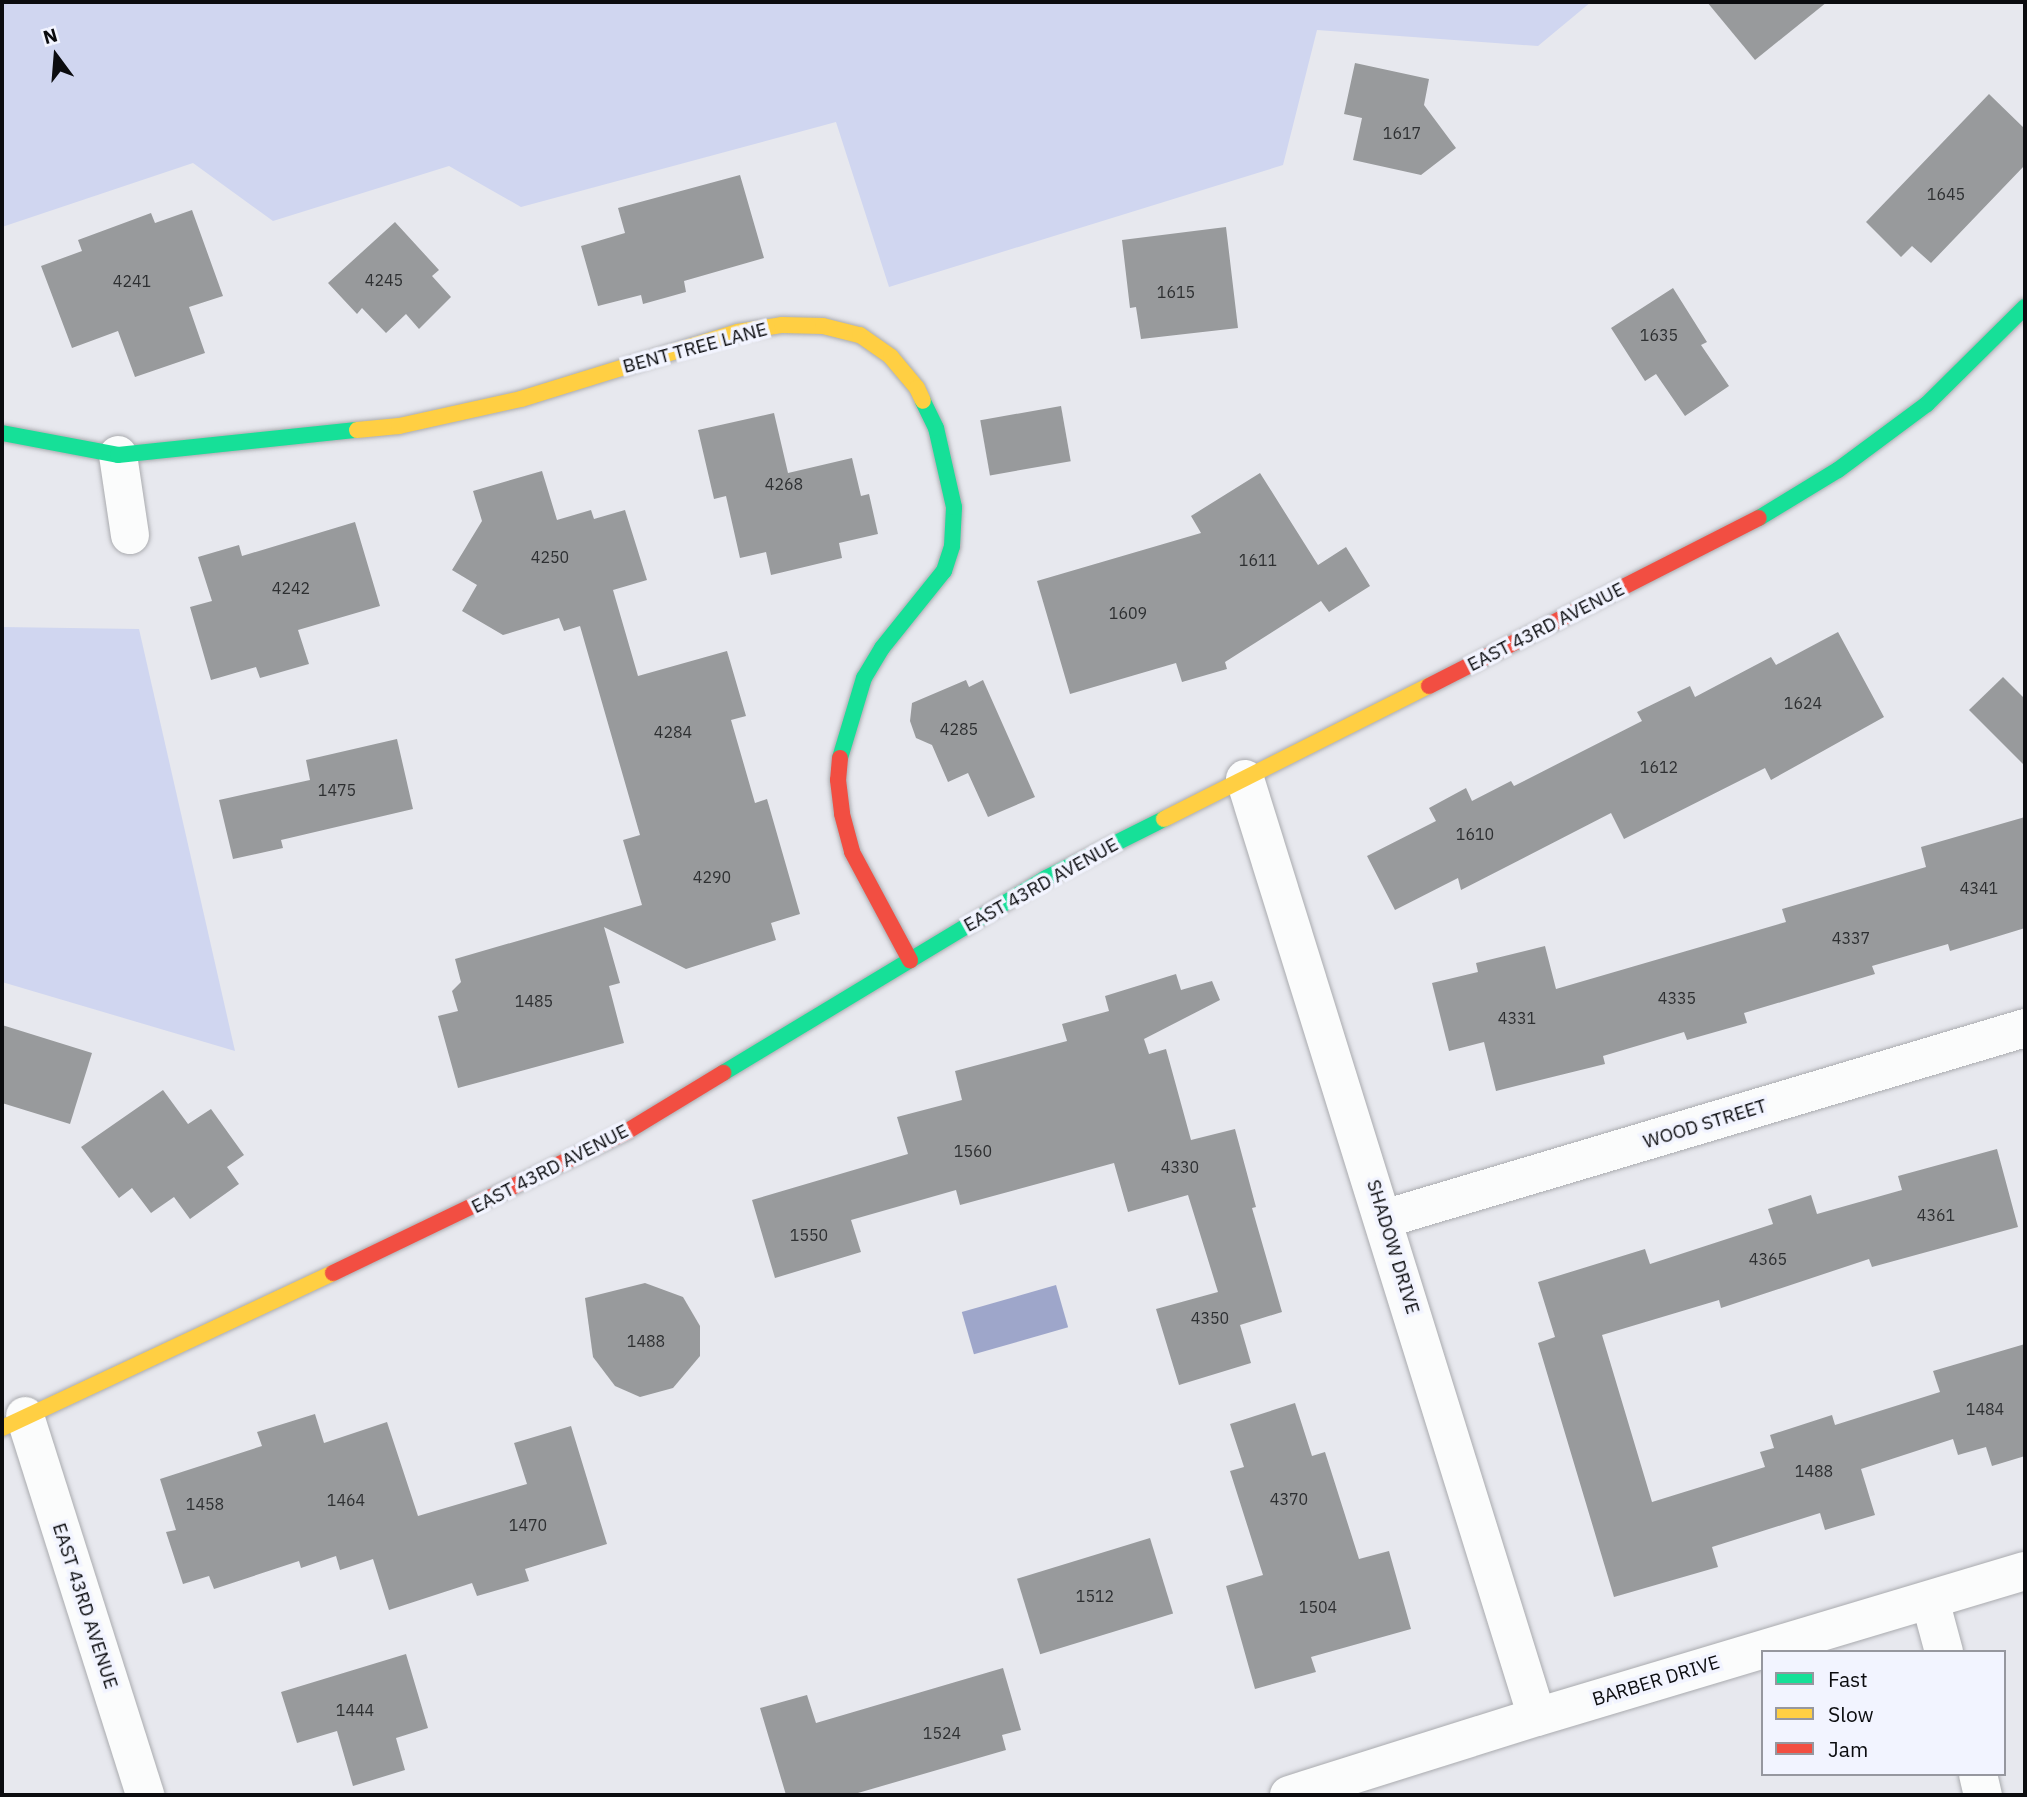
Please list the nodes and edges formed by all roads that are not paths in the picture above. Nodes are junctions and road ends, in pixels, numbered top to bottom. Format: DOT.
graph roads {
  1 [pos="2025,307"];
  2 [pos="2,433"];
  3 [pos="118,455"];
  4 [pos="130,535"];
  5 [pos="1245,779"];
  6 [pos="910,960"];
  7 [pos="2025,1028"];
  8 [pos="1384,1220"];
  9 [pos="13,1422"];
  10 [pos="2025,1572"];
  11 [pos="1930,1600"];
  12 [pos="1761,1650"];
  13 [pos="1762,1650"];
  14 [pos="1943,1650"];
  15 [pos="1537,1717"];
  16 [pos="1978,1776"];
  17 [pos="1298,1794"];
  18 [pos="145,1795"];
  19 [pos="1983,1795"];
  1 -- 5 [label="street, EAST 43RD AVENUE"];
  2 -- 3 [label="street, BENT TREE LANE"];
  3 -- 4 [label="street"];
  3 -- 6 [label="street, BENT TREE LANE"];
  5 -- 6 [label="street, EAST 43RD AVENUE"];
  5 -- 8 [label="street, SHADOW DRIVE"];
  6 -- 9 [label="street, EAST 43RD AVENUE"];
  7 -- 8 [label="street, WOOD STREET"];
  8 -- 15 [label="street, SHADOW DRIVE"];
  9 -- 18 [label="street, EAST 43RD AVENUE"];
  10 -- 11 [label="street, BARBER DRIVE"];
  11 -- 13 [label="street, BARBER DRIVE"];
  11 -- 14 [label="street"];
  12 -- 15 [label="street, BARBER DRIVE"];
  15 -- 17 [label="street, BARBER DRIVE"];
  16 -- 19 [label="street"];
}
